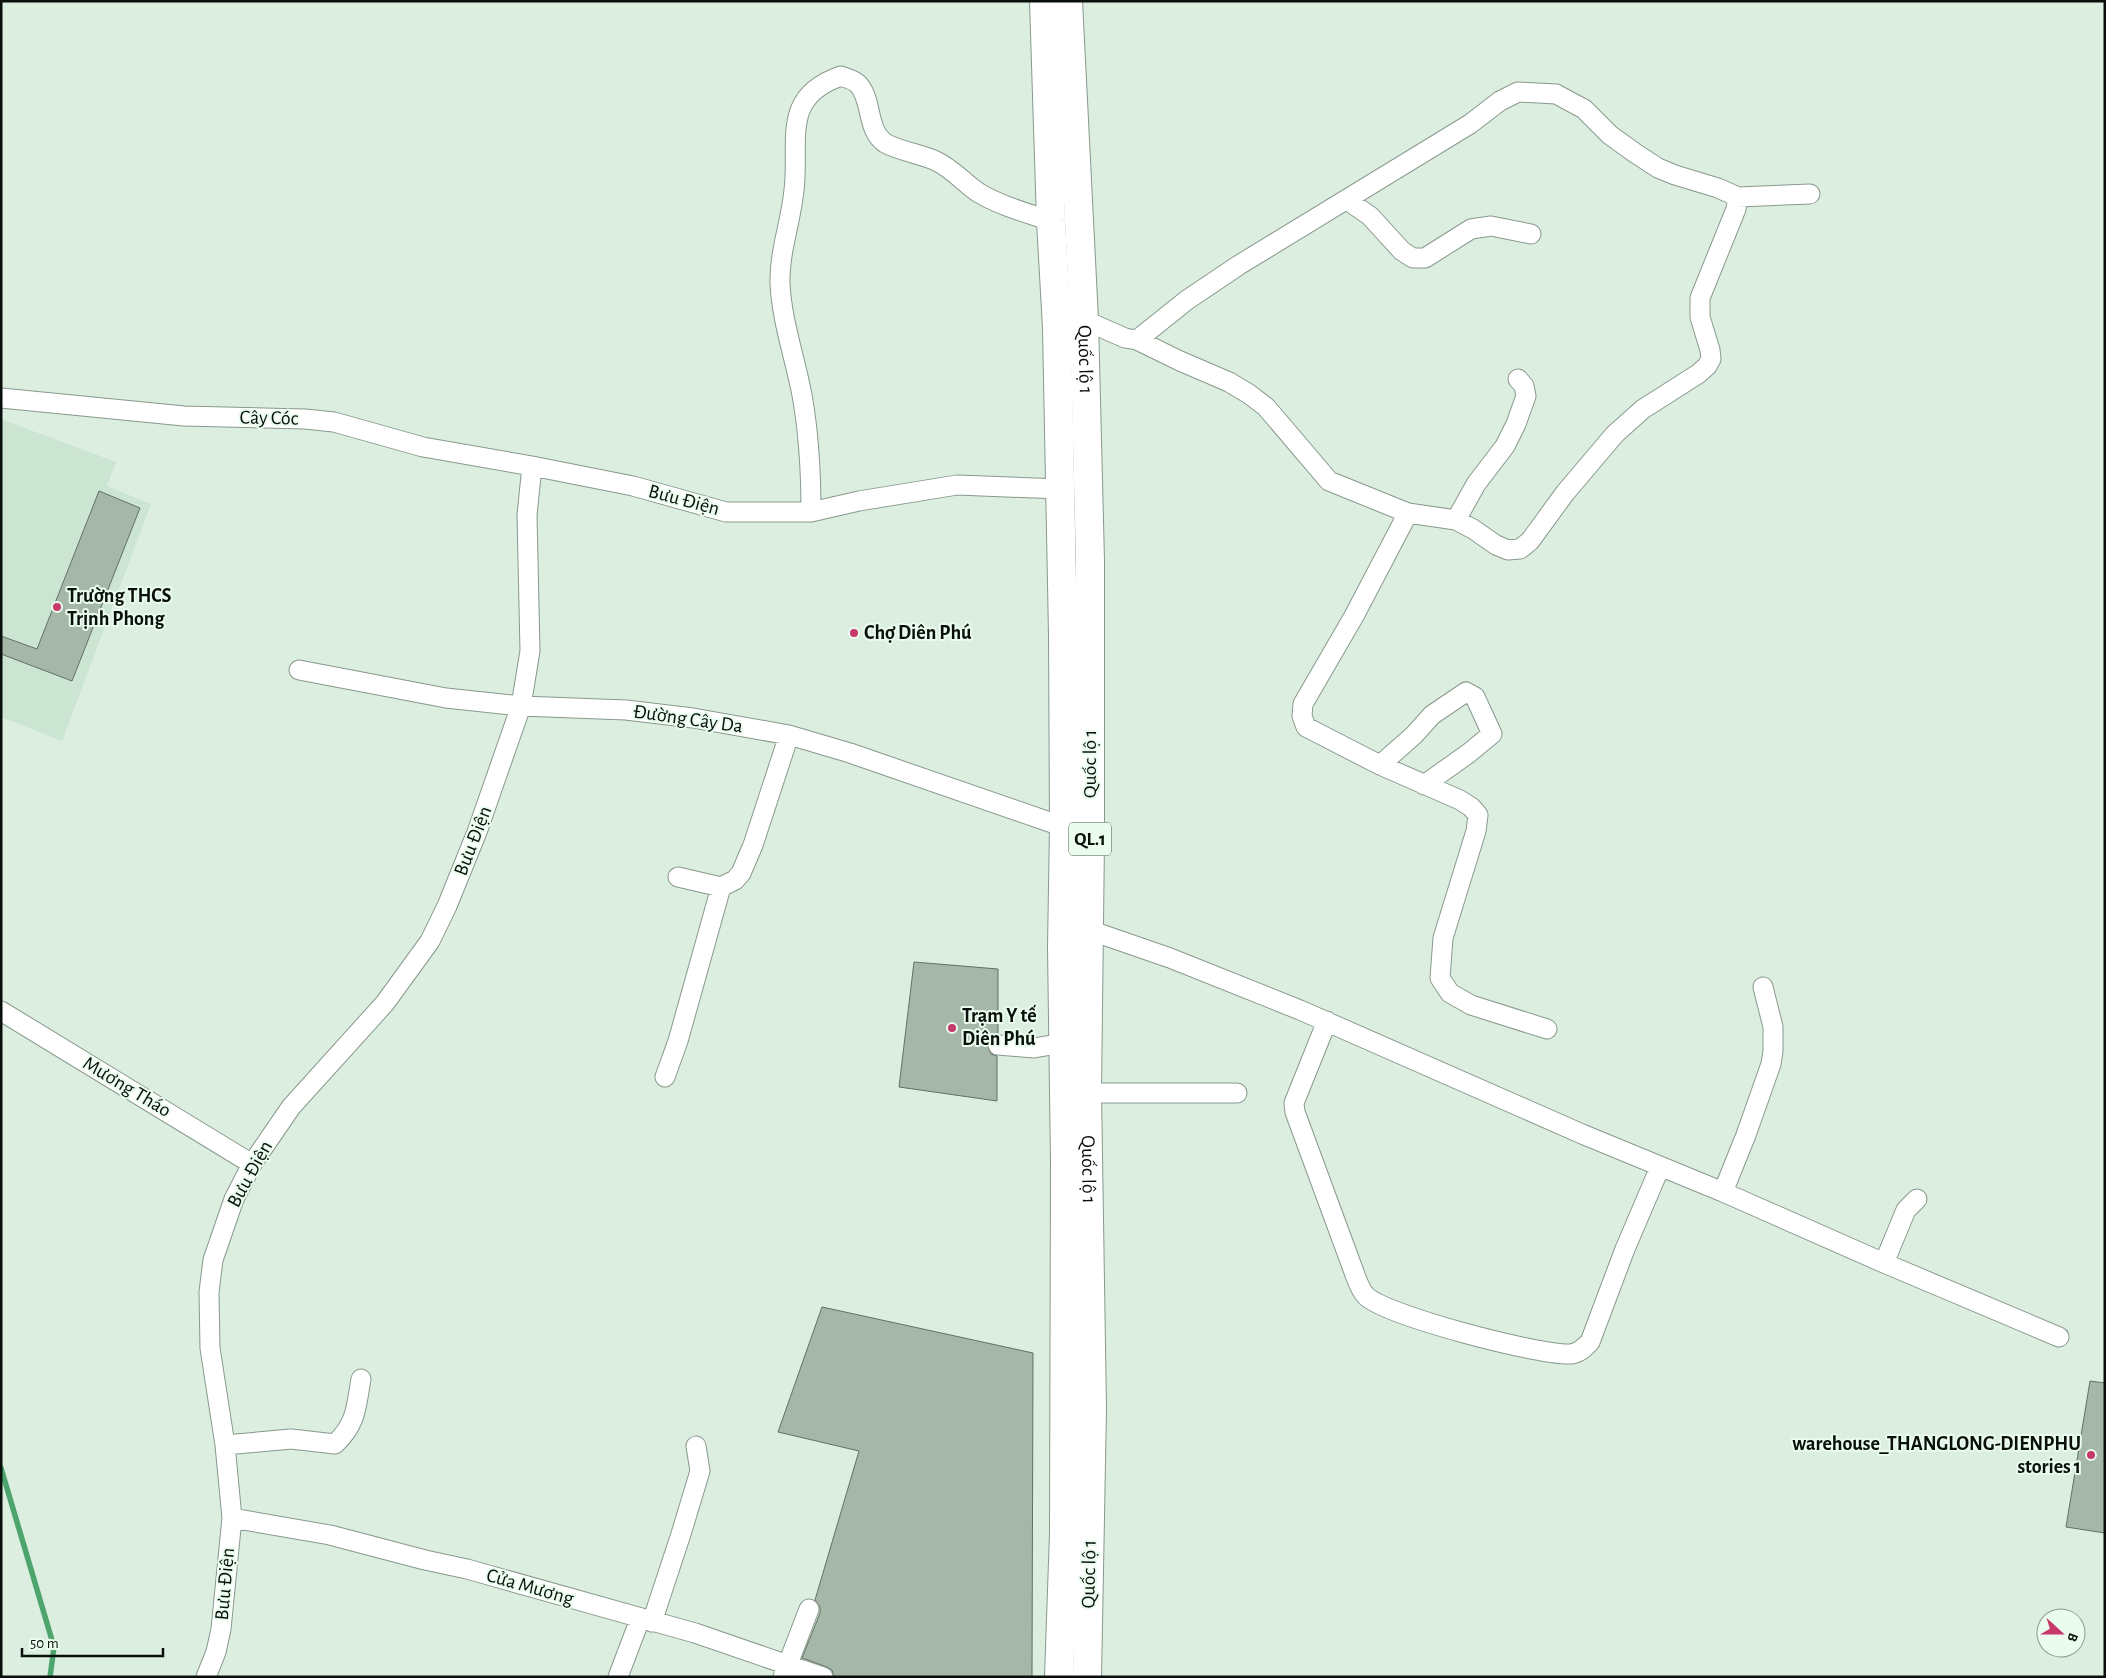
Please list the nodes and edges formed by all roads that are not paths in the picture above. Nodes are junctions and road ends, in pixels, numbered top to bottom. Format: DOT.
graph roads {
  1 [pos="1044,1"];
  2 [pos="1068,1"];
  3 [pos="1810,194"];
  4 [pos="1738,197"];
  5 [pos="1347,200"];
  6 [pos="1051,222"];
  7 [pos="1531,234"];
  8 [pos="1084,320"];
  9 [pos="1137,340"];
  10 [pos="1518,378"];
  11 [pos="1,398"];
  12 [pos="532,466"];
  13 [pos="1060,489"];
  14 [pos="811,512"];
  15 [pos="1408,514"];
  16 [pos="1456,520"];
  17 [pos="299,670"];
  18 [pos="521,706"];
  19 [pos="789,735"];
  20 [pos="1380,765"];
  21 [pos="1424,785"];
  22 [pos="1064,827"];
  23 [pos="678,876"];
  24 [pos="720,887"];
  25 [pos="1089,930"];
  26 [pos="1763,987"];
  27 [pos="1,1011"];
  28 [pos="1327,1021"];
  29 [pos="1547,1029"];
  30 [pos="1063,1043"];
  31 [pos="998,1045"];
  32 [pos="665,1077"];
  33 [pos="1087,1093"];
  34 [pos="1237,1093"];
  35 [pos="252,1164"];
  36 [pos="1660,1167"];
  37 [pos="1723,1192"];
  38 [pos="1918,1200"];
  39 [pos="1884,1263"];
  40 [pos="2059,1336"];
  41 [pos="361,1379"];
  42 [pos="225,1445"];
  43 [pos="696,1446"];
  44 [pos="232,1518"];
  45 [pos="809,1609"];
  46 [pos="646,1621"];
  47 [pos="786,1670"];
  48 [pos="206,1677"];
  49 [pos="618,1677"];
  50 [pos="823,1677"];
  51 [pos="1059,1677"];
  52 [pos="1087,1677"];
  1 -- 6 [label="highway, Quốc lộ 1 / QL.1"];
  2 -- 8 [label="highway, Quốc lộ 1 / QL.1"];
  3 -- 4 [label="street"];
  4 -- 5 [label="street"];
  4 -- 16 [label="street"];
  5 -- 7 [label="street"];
  5 -- 9 [label="street"];
  6 -- 13 [label="highway, Quốc lộ 1 / QL.1"];
  6 -- 14 [label="street"];
  8 -- 9 [label="street"];
  8 -- 25 [label="highway, Quốc lộ 1 / QL.1"];
  9 -- 15 [label="street"];
  10 -- 16 [label="street"];
  11 -- 12 [label="street, Cây Cóc"];
  12 -- 14 [label="street, Bưu Điện"];
  12 -- 18 [label="street, Bưu Điện"];
  13 -- 14 [label="street, Bưu Điện"];
  13 -- 22 [label="highway, Quốc lộ 1 / QL.1"];
  15 -- 16 [label="street"];
  15 -- 20 [label="street"];
  17 -- 18 [label="street, Đường Cây Da"];
  18 -- 19 [label="street, Đường Cây Da"];
  18 -- 35 [label="street, Bưu Điện"];
  19 -- 22 [label="street, Đường Cây Da"];
  19 -- 24 [label="street"];
  20 -- 21 [label="street"];
  20 -- 21 [label="street"];
  21 -- 29 [label="street"];
  22 -- 30 [label="highway, Quốc lộ 1 / QL.1"];
  23 -- 24 [label="street"];
  24 -- 32 [label="street"];
  25 -- 28 [label="street"];
  25 -- 33 [label="highway, Quốc lộ 1 / QL.1"];
  26 -- 37 [label="street"];
  27 -- 35 [label="street, Mương Tháo"];
  28 -- 36 [label="street"];
  28 -- 36 [label="street"];
  30 -- 31 [label="street"];
  30 -- 51 [label="highway, Quốc lộ 1 / QL.1"];
  33 -- 34 [label="street"];
  33 -- 52 [label="highway, Quốc lộ 1 / QL.1"];
  35 -- 42 [label="street, Bưu Điện"];
  36 -- 37 [label="street"];
  37 -- 39 [label="street"];
  38 -- 39 [label="street"];
  39 -- 40 [label="street"];
  41 -- 42 [label="street"];
  42 -- 44 [label="street, Bưu Điện"];
  43 -- 46 [label="street"];
  44 -- 46 [label="street, Cửa Mương"];
  44 -- 48 [label="street, Bưu Điện"];
  45 -- 47 [label="street"];
  46 -- 47 [label="street, Cửa Mương"];
  46 -- 49 [label="street"];
  47 -- 50 [label="street, Cửa Mương"];
}
